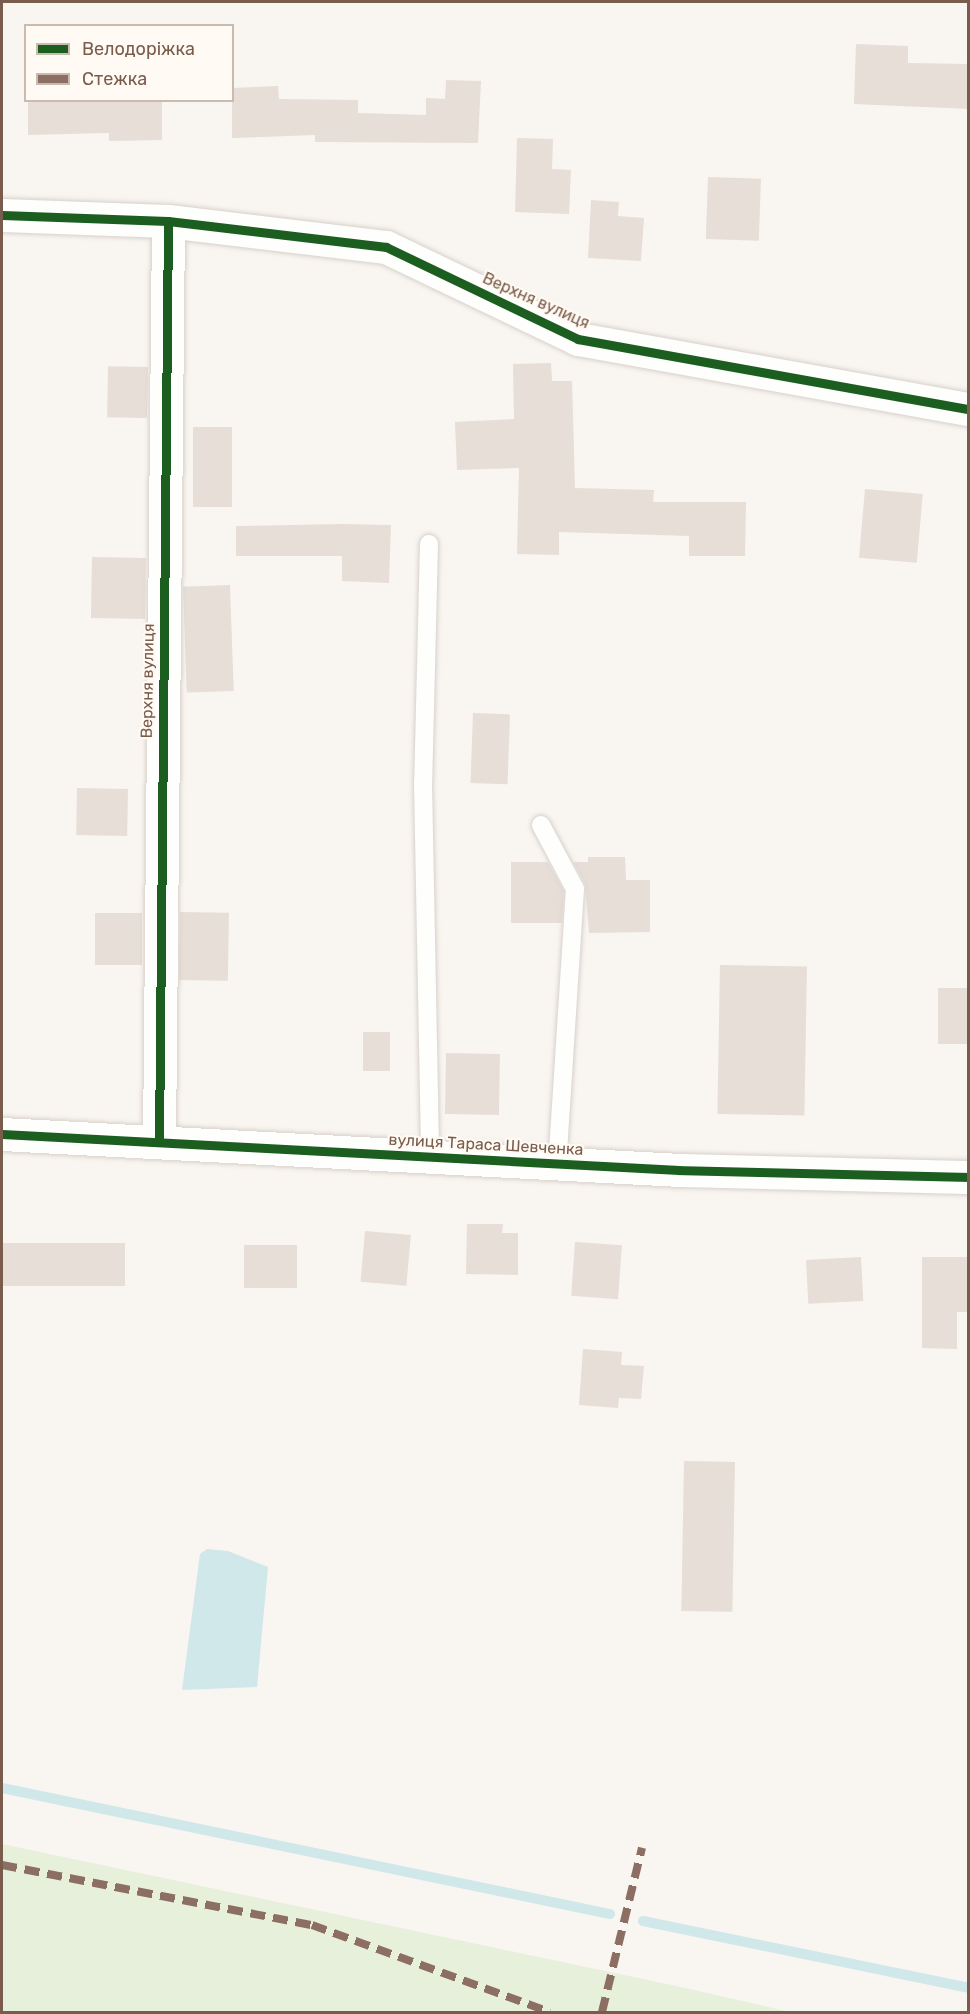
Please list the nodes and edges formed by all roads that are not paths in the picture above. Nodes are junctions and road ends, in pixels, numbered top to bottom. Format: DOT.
graph roads {
  1 [pos="2,215"];
  2 [pos="168,221"];
  3 [pos="969,409"];
  4 [pos="429,544"];
  5 [pos="541,825"];
  6 [pos="2,1134"];
  7 [pos="159,1142"];
  8 [pos="430,1157"];
  9 [pos="557,1164"];
  10 [pos="969,1177"];
  1 -- 2 [label="street, Верхня вулиця"];
  2 -- 3 [label="street, Верхня вулиця"];
  2 -- 7 [label="street, Верхня вулиця"];
  4 -- 8 [label="lane"];
  5 -- 9 [label="lane"];
  6 -- 7 [label="street, вулиця Тараса Шевченка"];
  7 -- 8 [label="street, вулиця Тараса Шевченка"];
  8 -- 9 [label="street, вулиця Тараса Шевченка"];
  9 -- 10 [label="street, вулиця Тараса Шевченка"];
}
